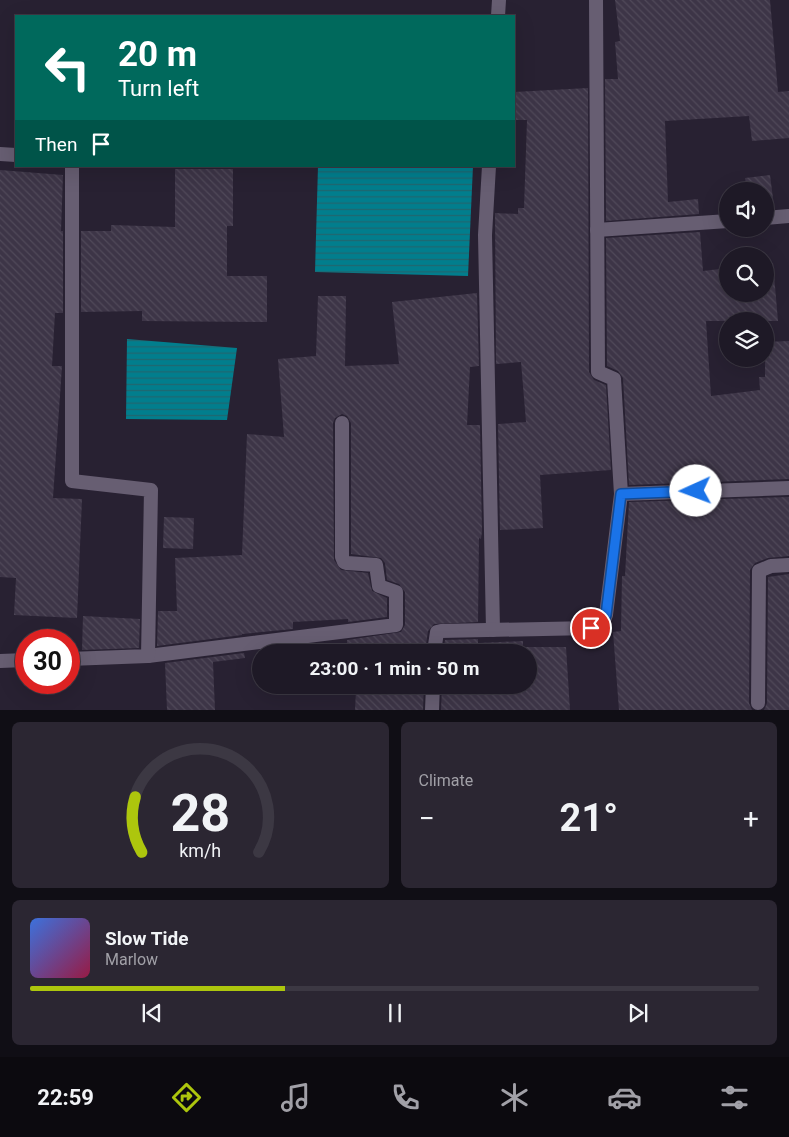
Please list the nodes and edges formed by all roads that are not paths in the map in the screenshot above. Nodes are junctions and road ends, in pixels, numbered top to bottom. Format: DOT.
graph roads {
  1 [pos="499,0"];
  2 [pos="596,0"];
  3 [pos="498,15"];
  4 [pos="0,154"];
  5 [pos="15,155"];
  6 [pos="72,167"];
  7 [pos="489,167"];
  8 [pos="789,216"];
  9 [pos="774,217"];
  10 [pos="719,221"];
  11 [pos="597,230"];
  12 [pos="342,423"];
  13 [pos="789,488"];
  14 [pos="621,494"];
  15 [pos="789,565"];
  16 [pos="493,630"];
  17 [pos="435,644"];
  18 [pos="148,656"];
  19 [pos="80,659"];
  20 [pos="15,660"];
  21 [pos="0,661"];
  22 [pos="433,694"];
  23 [pos="758,703"];
  24 [pos="432,710"];
  1 -- 3 [label="street"];
  2 -- 11 [label="street"];
  4 -- 5 [label="street"];
  6 -- 18 [label="street"];
  7 -- 16 [label="street"];
  8 -- 9 [label="street"];
  10 -- 11 [label="street"];
  11 -- 14 [label="street"];
  12 -- 18 [label="street"];
  13 -- 14 [label="street"];
  14 -- 16 [label="street"];
  15 -- 23 [label="street"];
  16 -- 17 [label="street"];
  18 -- 19 [label="street"];
  20 -- 21 [label="street"];
  22 -- 24 [label="street"];
}
